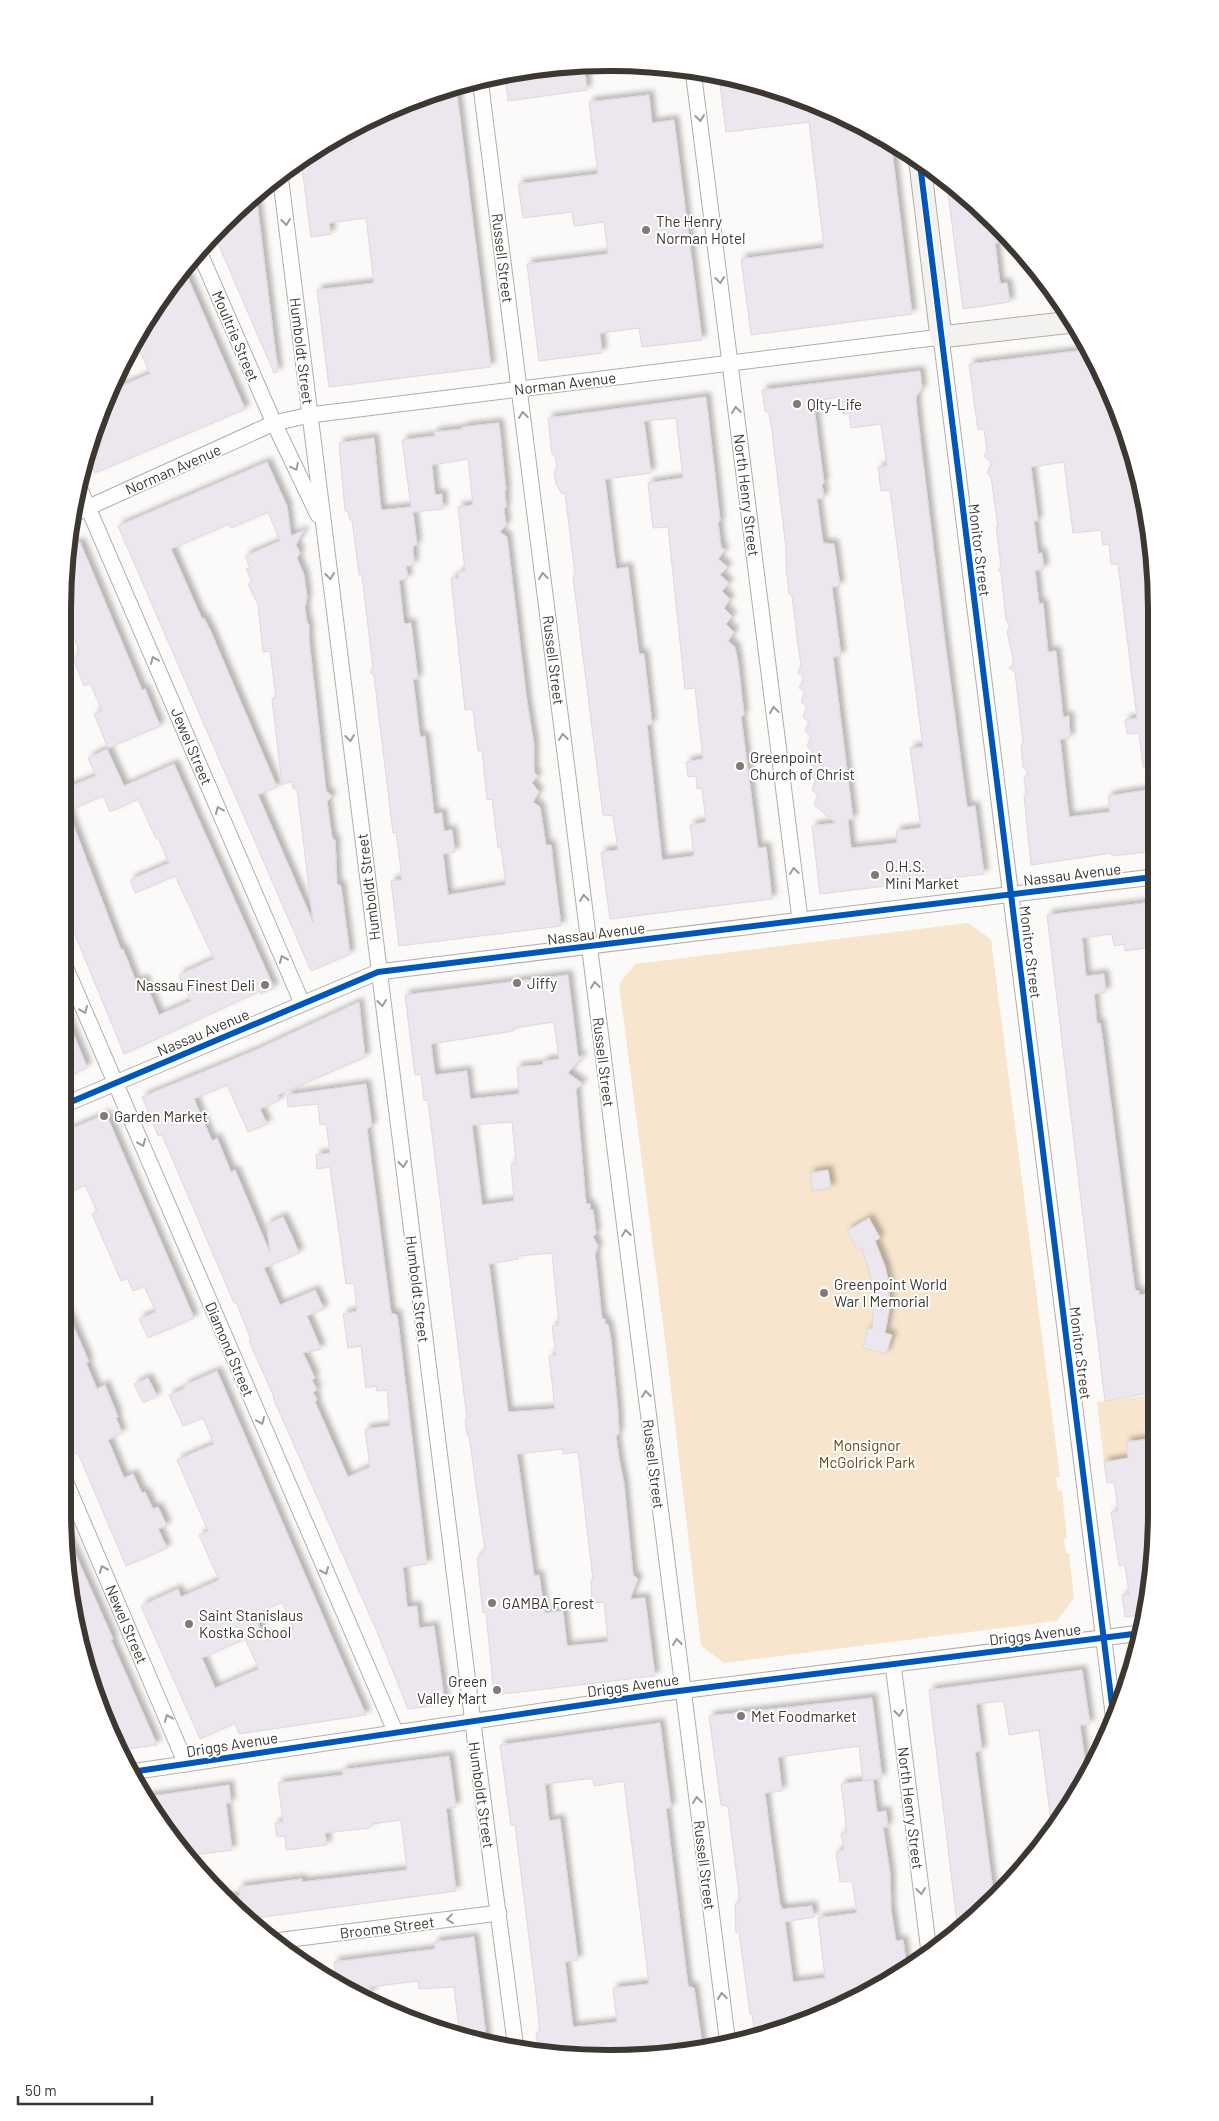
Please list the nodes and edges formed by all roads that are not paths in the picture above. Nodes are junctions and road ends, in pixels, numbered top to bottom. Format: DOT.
graph roads {
  1 [pos="695,79"];
  2 [pos="481,87"];
  3 [pos="921,170"];
  4 [pos="281,183"];
  5 [pos="202,258"];
  6 [pos="1065,323"];
  7 [pos="941,337"];
  8 [pos="731,362"];
  9 [pos="520,389"];
  10 [pos="310,415"];
  11 [pos="274,423"];
  12 [pos="82,510"];
  13 [pos="324,528"];
  14 [pos="1148,877"];
  15 [pos="1011,894"];
  16 [pos="800,919"];
  17 [pos="590,947"];
  18 [pos="378,972"];
  19 [pos="71,980"];
  20 [pos="302,1004"];
  21 [pos="116,1082"];
  22 [pos="71,1102"];
  23 [pos="71,1494"];
  24 [pos="1133,1634"];
  25 [pos="1104,1638"];
  26 [pos="892,1664"];
  27 [pos="683,1691"];
  28 [pos="1112,1704"];
  29 [pos="472,1720"];
  30 [pos="394,1732"];
  31 [pos="186,1764"];
  32 [pos="138,1771"];
  33 [pos="499,1913"];
  34 [pos="283,1940"];
  35 [pos="928,1945"];
  36 [pos="727,2036"];
  37 [pos="515,2041"];
  1 -- 8 [label="street, North Henry Street, one-way"];
  2 -- 9 [label="street, Russell Street"];
  3 -- 7 [label="main road, Monitor Street"];
  4 -- 10 [label="street, Humboldt Street, one-way"];
  5 -- 11 [label="street, Moultrie Street"];
  6 -- 7 [label="main road, Norman Avenue"];
  7 -- 8 [label="street, Norman Avenue"];
  7 -- 15 [label="street, Monitor Street"];
  8 -- 9 [label="street, Norman Avenue"];
  16 -- 8 [label="street, North Henry Street, one-way"];
  9 -- 10 [label="street, Norman Avenue"];
  17 -- 9 [label="street, Russell Street, one-way"];
  10 -- 11 [label="street, Norman Avenue"];
  10 -- 13 [label="street, Humboldt Street"];
  11 -- 12 [label="street, Norman Avenue"];
  11 -- 13 [label="street, Humboldt Street, one-way"];
  20 -- 12 [label="street, Jewel Street, one-way"];
  13 -- 18 [label="street, Humboldt Street, one-way"];
  14 -- 15 [label="street, Nassau Avenue"];
  15 -- 16 [label="street, Nassau Avenue"];
  15 -- 25 [label="street, Monitor Street"];
  16 -- 17 [label="street, Nassau Avenue"];
  17 -- 18 [label="street, Nassau Avenue"];
  27 -- 17 [label="street, Russell Street, one-way"];
  18 -- 20 [label="street, Nassau Avenue"];
  18 -- 29 [label="street, Humboldt Street, one-way"];
  19 -- 21 [label="street, Diamond Street, one-way"];
  20 -- 21 [label="street, Nassau Avenue"];
  21 -- 22 [label="street, Nassau Avenue"];
  21 -- 30 [label="street, Diamond Street, one-way"];
  31 -- 23 [label="street, Newel Street, one-way"];
  24 -- 25 [label="street, Driggs Avenue"];
  25 -- 26 [label="street, Driggs Avenue"];
  25 -- 28 [label="street, Monitor Street"];
  26 -- 27 [label="street, Driggs Avenue"];
  26 -- 35 [label="street, North Henry Street, one-way"];
  27 -- 29 [label="street, Driggs Avenue"];
  36 -- 27 [label="street, Russell Street, one-way"];
  29 -- 30 [label="street, Driggs Avenue"];
  29 -- 33 [label="street, Humboldt Street"];
  30 -- 31 [label="street, Driggs Avenue"];
  31 -- 32 [label="street, Driggs Avenue"];
  33 -- 34 [label="street, Broome Street, one-way"];
  33 -- 37 [label="street, Humboldt Street"];
}
